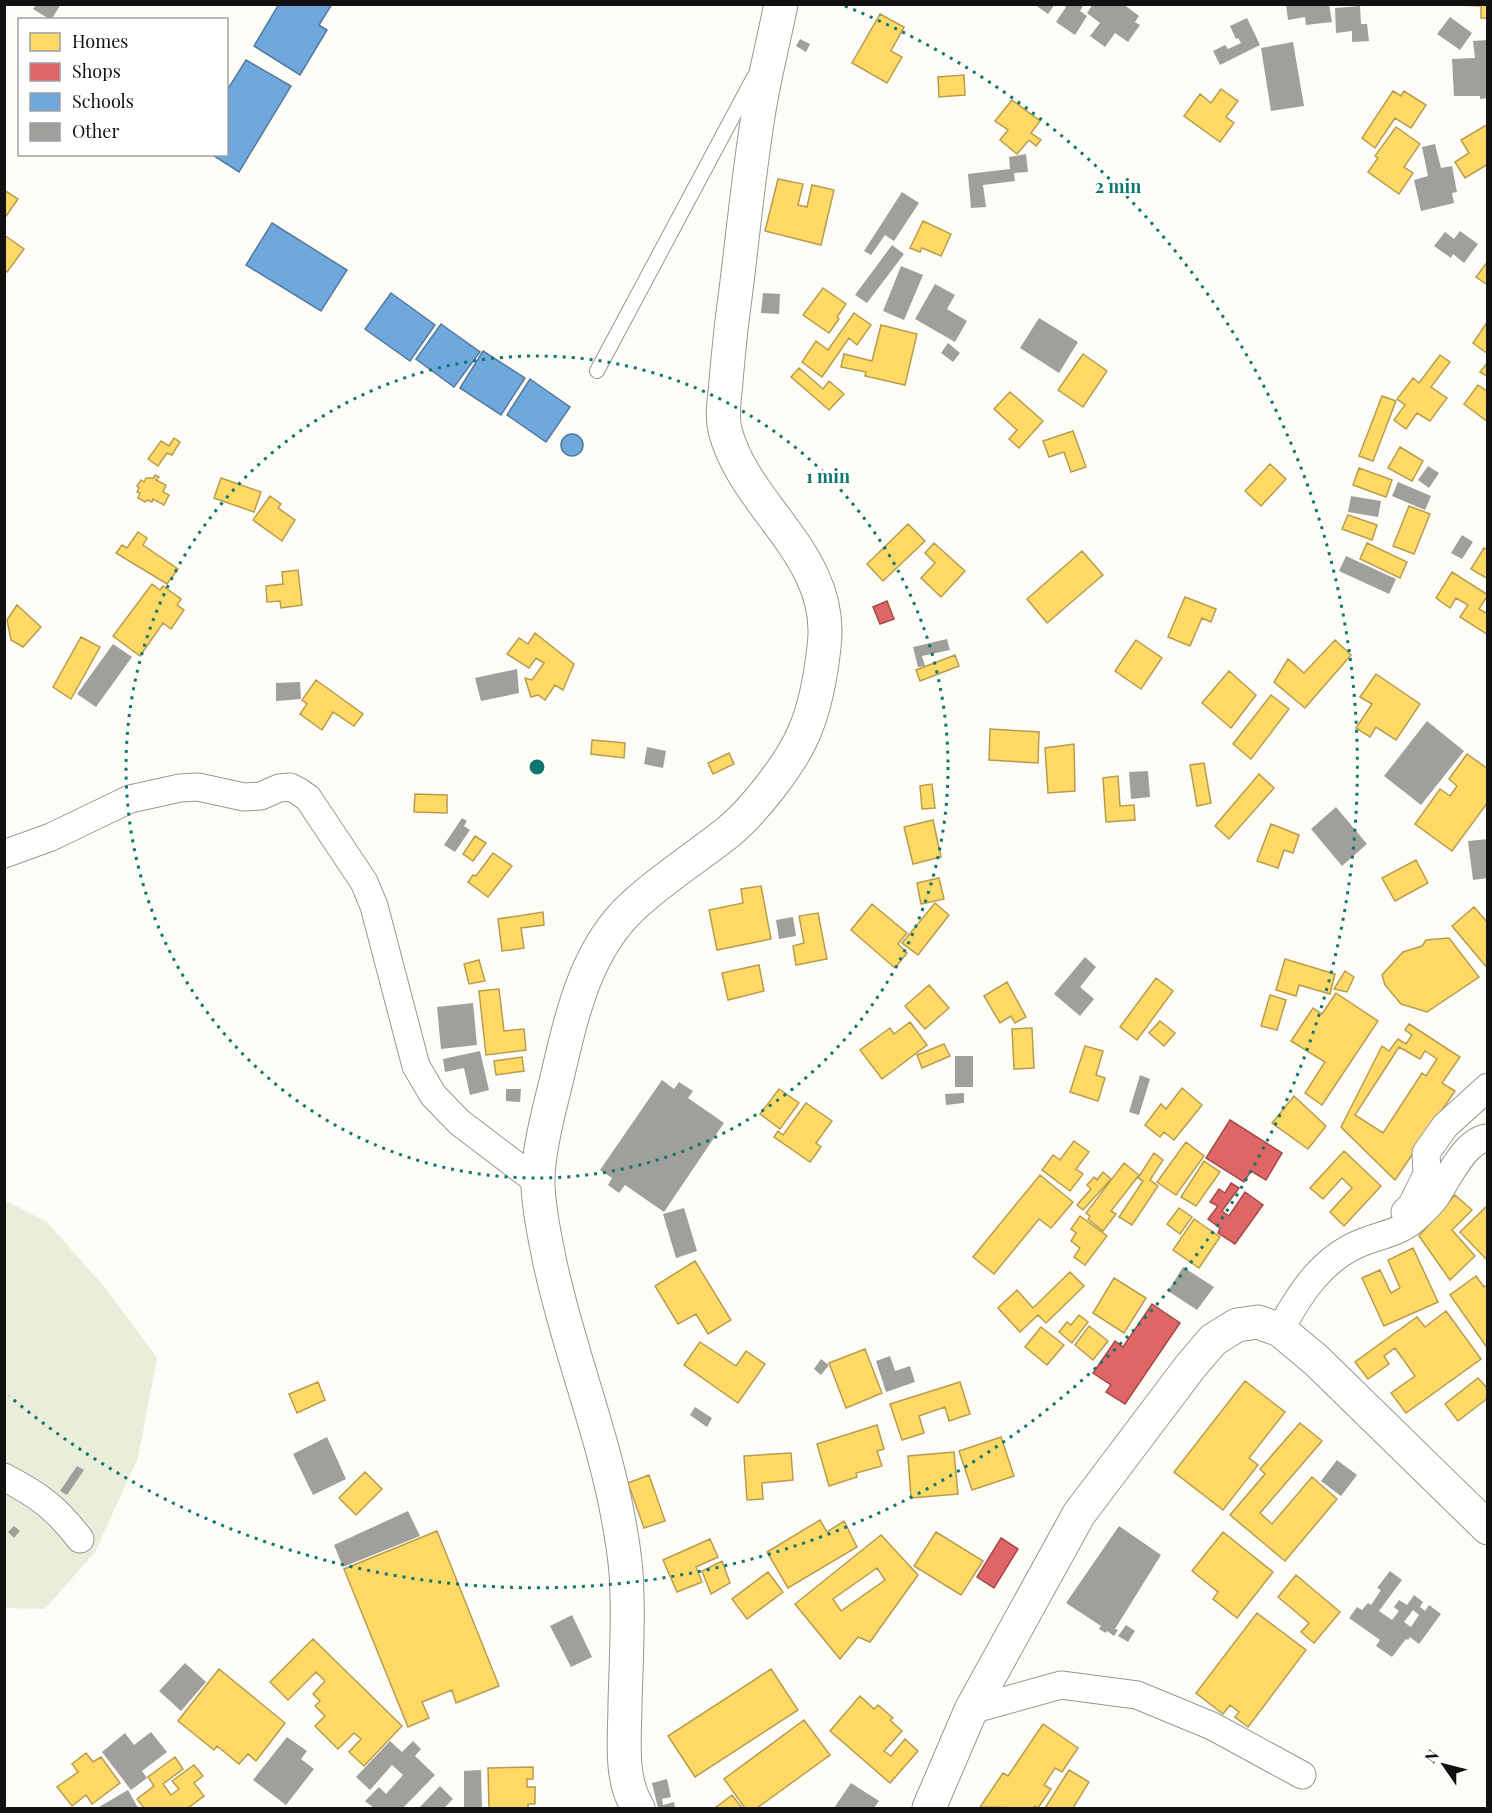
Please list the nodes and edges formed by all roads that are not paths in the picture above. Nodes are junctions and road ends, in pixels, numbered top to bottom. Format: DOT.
graph roads {
  1 [pos="781,4"];
  2 [pos="774,38"];
  3 [pos="597,371"];
  4 [pos="4,854"];
  5 [pos="1488,1086"];
  6 [pos="1488,1138"];
  7 [pos="538,1182"];
  8 [pos="1393,1233"];
  9 [pos="1280,1330"];
  10 [pos="4,1477"];
  11 [pos="1488,1528"];
  12 [pos="80,1539"];
  13 [pos="971,1710"];
  14 [pos="1302,1775"];
  15 [pos="638,1809"];
  16 [pos="929,1809"];
  1 -- 2 [label="street"];
  2 -- 3 [label="lane"];
  2 -- 7 [label="street"];
  4 -- 7 [label="street"];
  5 -- 8 [label="street"];
  6 -- 8 [label="street"];
  7 -- 15 [label="street"];
  8 -- 9 [label="street"];
  9 -- 11 [label="street"];
  9 -- 13 [label="street"];
  10 -- 12 [label="street"];
  13 -- 14 [label="street"];
  13 -- 16 [label="street"];
}
